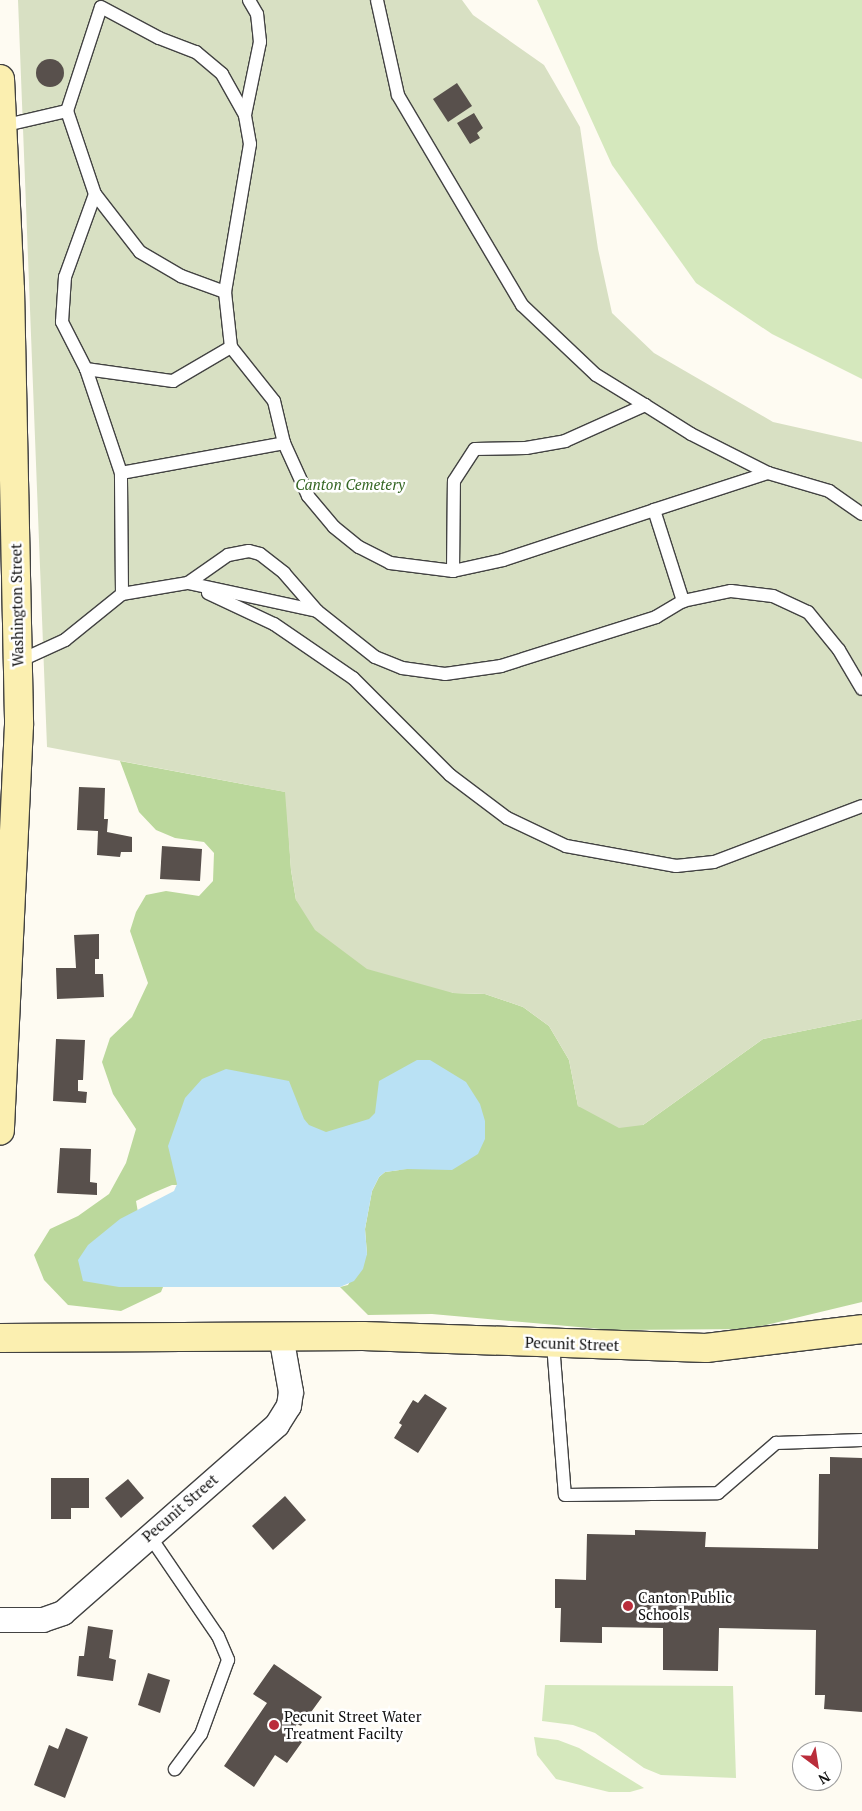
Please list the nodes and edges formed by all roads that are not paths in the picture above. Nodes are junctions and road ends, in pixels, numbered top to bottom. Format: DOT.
graph roads {
  1 [pos="249,0"];
  2 [pos="377,0"];
  3 [pos="100,4"];
  4 [pos="0,79"];
  5 [pos="67,111"];
  6 [pos="245,115"];
  7 [pos="1,127"];
  8 [pos="96,194"];
  9 [pos="225,292"];
  10 [pos="231,347"];
  11 [pos="86,370"];
  12 [pos="645,405"];
  13 [pos="284,443"];
  14 [pos="121,473"];
  15 [pos="768,473"];
  16 [pos="654,510"];
  17 [pos="862,514"];
  18 [pos="454,571"];
  19 [pos="188,583"];
  20 [pos="122,594"];
  21 [pos="683,601"];
  22 [pos="317,611"];
  23 [pos="18,662"];
  24 [pos="862,689"];
  25 [pos="862,806"];
  26 [pos="0,1131"];
  27 [pos="862,1329"];
  28 [pos="282,1336"];
  29 [pos="0,1338"];
  30 [pos="553,1344"];
  31 [pos="862,1440"];
  32 [pos="148,1535"];
  33 [pos="0,1620"];
  34 [pos="175,1769"];
  1 -- 6 [label="lane"];
  2 -- 12 [label="lane"];
  3 -- 5 [label="lane"];
  3 -- 6 [label="lane"];
  4 -- 7 [label="main road, Washington Street"];
  5 -- 7 [label="lane"];
  5 -- 8 [label="lane"];
  6 -- 9 [label="lane"];
  7 -- 23 [label="main road, Washington Street"];
  8 -- 9 [label="lane"];
  8 -- 11 [label="lane"];
  9 -- 10 [label="lane"];
  10 -- 11 [label="lane"];
  10 -- 13 [label="lane"];
  11 -- 14 [label="lane"];
  12 -- 15 [label="lane"];
  12 -- 18 [label="lane"];
  13 -- 14 [label="lane"];
  13 -- 18 [label="lane"];
  14 -- 20 [label="lane"];
  15 -- 16 [label="lane"];
  15 -- 17 [label="lane"];
  16 -- 18 [label="lane"];
  16 -- 21 [label="lane"];
  19 -- 20 [label="lane"];
  19 -- 22 [label="lane"];
  19 -- 22 [label="lane"];
  19 -- 25 [label="lane"];
  20 -- 23 [label="lane"];
  21 -- 22 [label="lane"];
  21 -- 24 [label="lane"];
  23 -- 26 [label="main road, Washington Street"];
  27 -- 30 [label="main road, Pecunit Street"];
  28 -- 29 [label="main road, Pecunit Street"];
  28 -- 30 [label="main road, Pecunit Street"];
  28 -- 32 [label="street, Pecunit Street"];
  30 -- 31 [label="lane"];
  32 -- 33 [label="street, Pecunit Street"];
  32 -- 34 [label="lane"];
}
